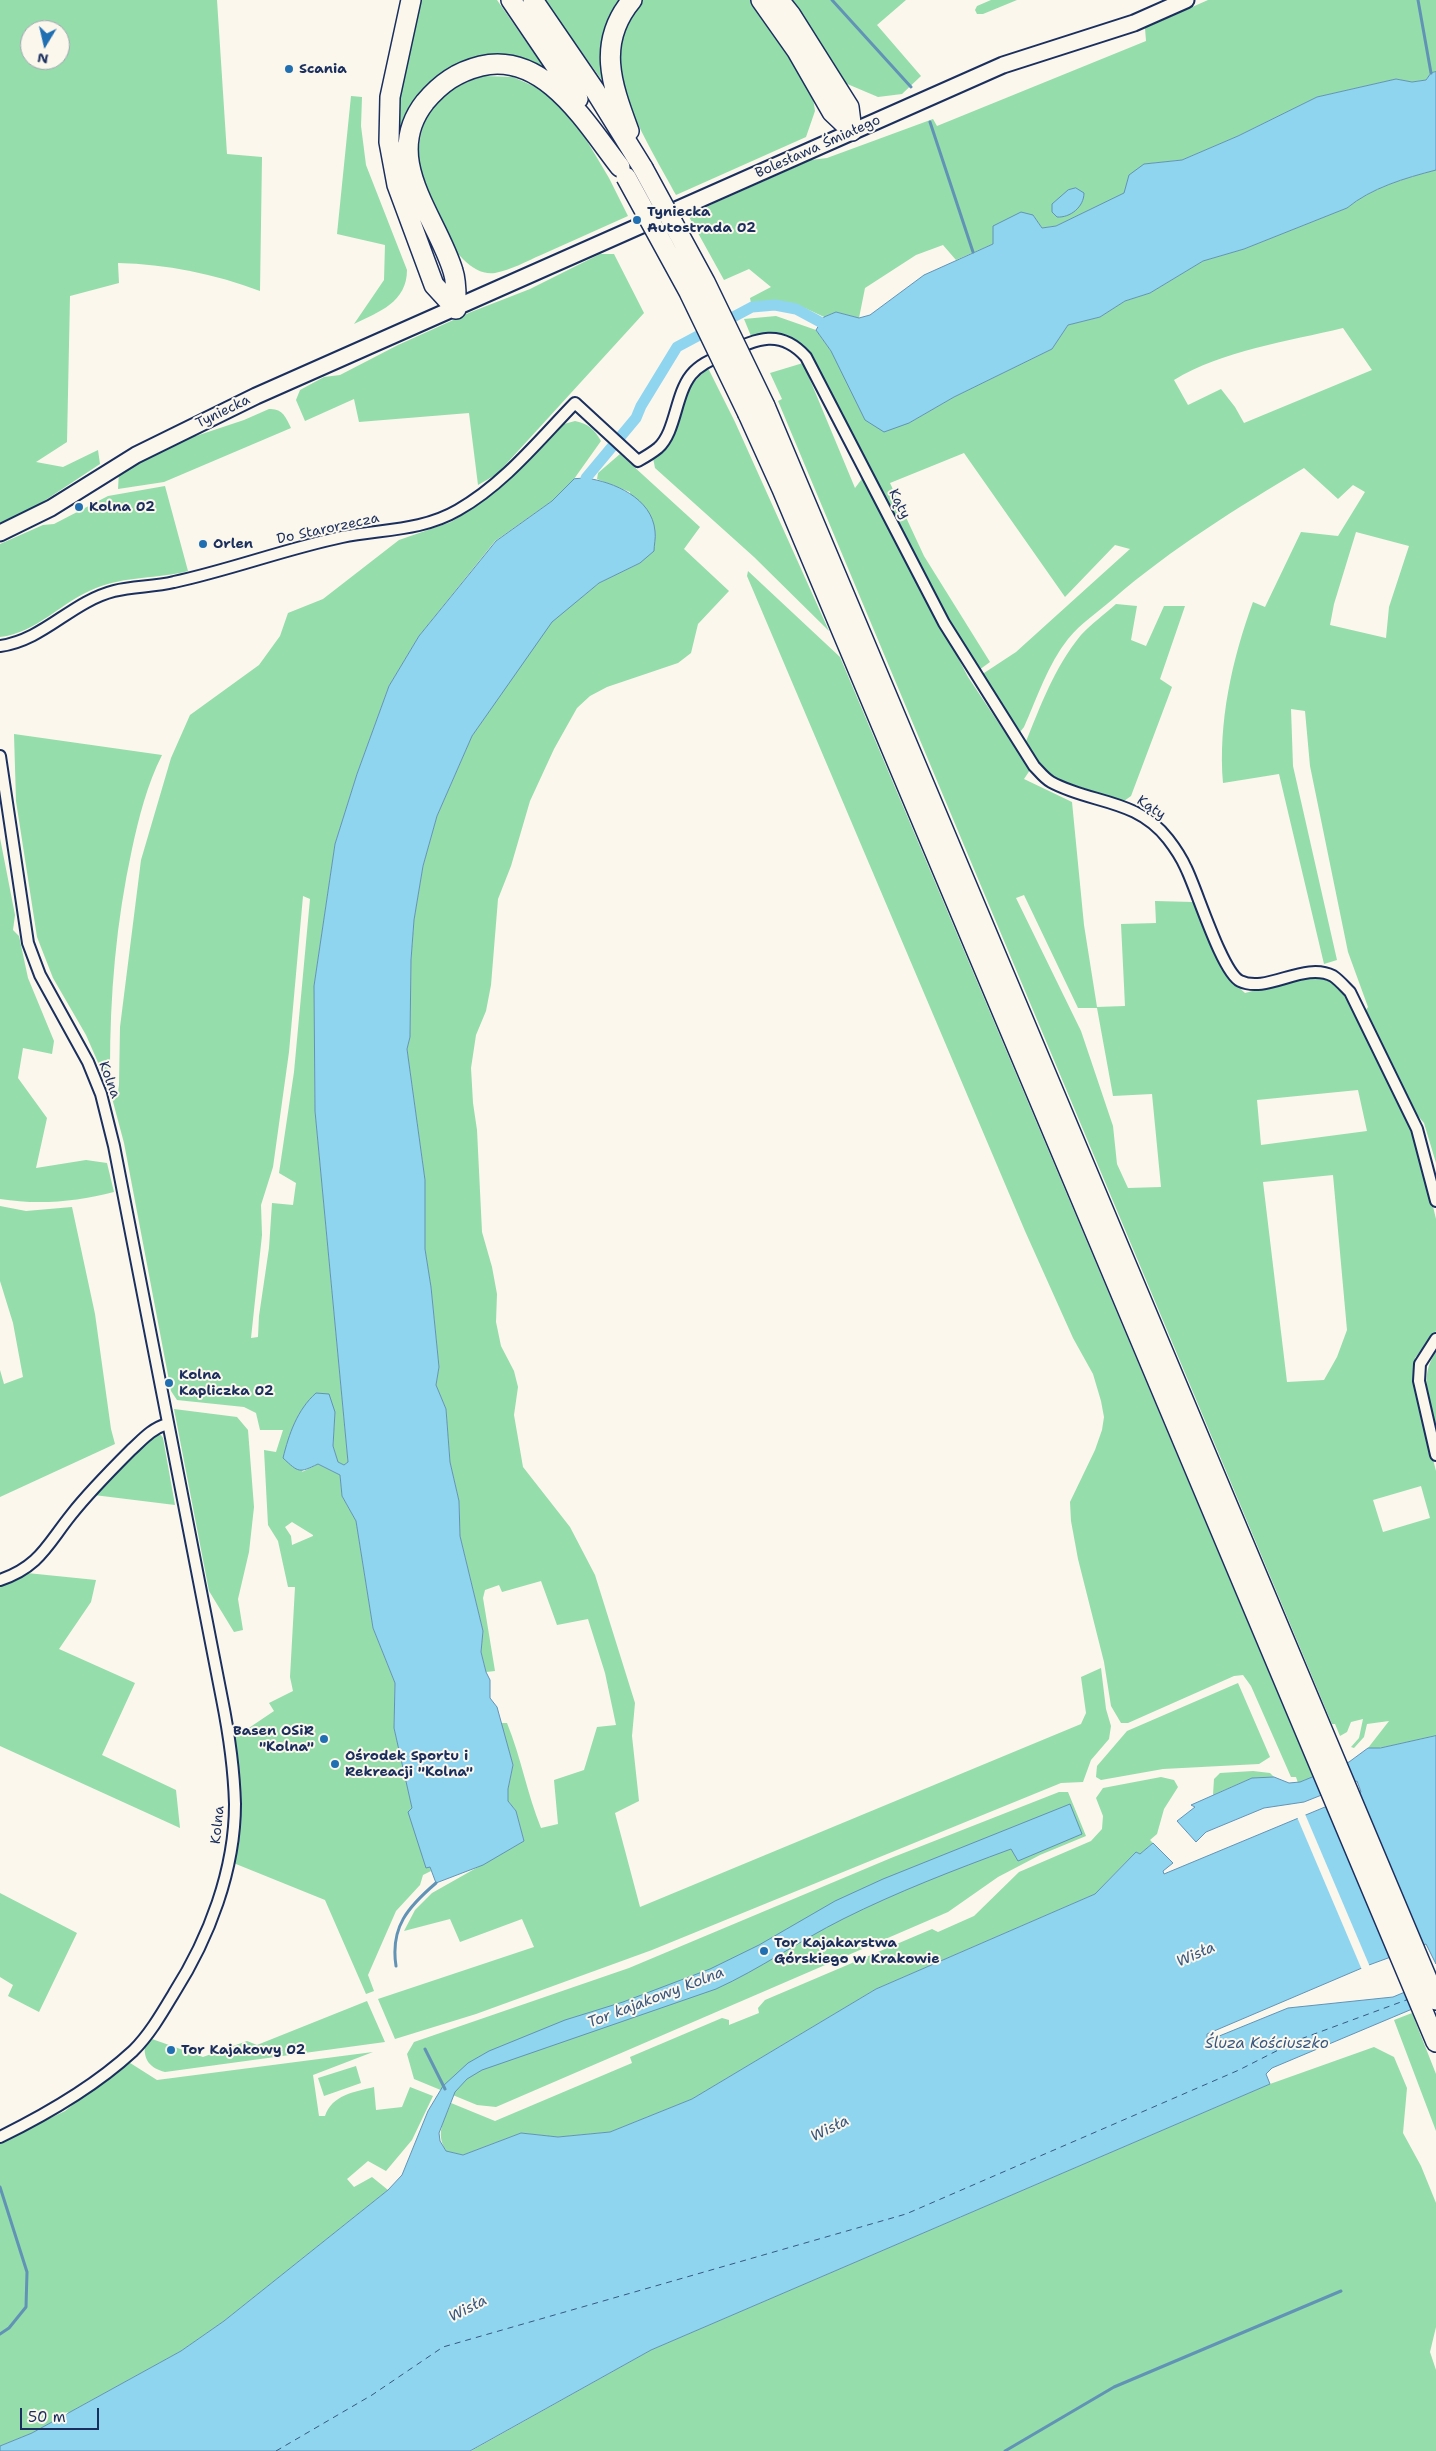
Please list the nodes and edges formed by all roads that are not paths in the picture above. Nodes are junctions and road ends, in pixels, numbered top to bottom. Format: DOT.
graph roads {
  1 [pos="411,0"];
  2 [pos="511,0"];
  3 [pos="533,0"];
  4 [pos="632,0"];
  5 [pos="761,0"];
  6 [pos="779,0"];
  7 [pos="1186,0"];
  8 [pos="852,131"];
  9 [pos="643,168"];
  10 [pos="623,172"];
  11 [pos="456,309"];
  12 [pos="623,447"];
  13 [pos="0,533"];
  14 [pos="0,646"];
  15 [pos="0,756"];
  16 [pos="1436,1201"];
  17 [pos="1436,1339"];
  18 [pos="167,1424"];
  19 [pos="1436,1455"];
  20 [pos="0,1580"];
  21 [pos="1315,1734"];
  22 [pos="1436,2000"];
  23 [pos="1436,2042"];
  24 [pos="0,2137"];
  1 -- 11 [label="highway"];
  2 -- 10 [label="highway"];
  3 -- 9 [label="highway"];
  4 -- 9 [label="highway"];
  5 -- 8 [label="highway"];
  6 -- 8 [label="highway"];
  7 -- 8 [label="street, Bolesława Śmiałego"];
  8 -- 11 [label="street, Bolesława Śmiałego"];
  9 -- 21 [label="highway, bridge"];
  10 -- 11 [label="highway"];
  10 -- 21 [label="highway, bridge"];
  11 -- 13 [label="street, Tyniecka"];
  12 -- 14 [label="street, Do Starorzecza"];
  12 -- 16 [label="street, Kąty"];
  15 -- 18 [label="street, Kolna"];
  17 -- 19 [label="street"];
  18 -- 20 [label="street"];
  18 -- 24 [label="street, Kolna"];
  21 -- 22 [label="highway"];
  21 -- 23 [label="highway"];
}
